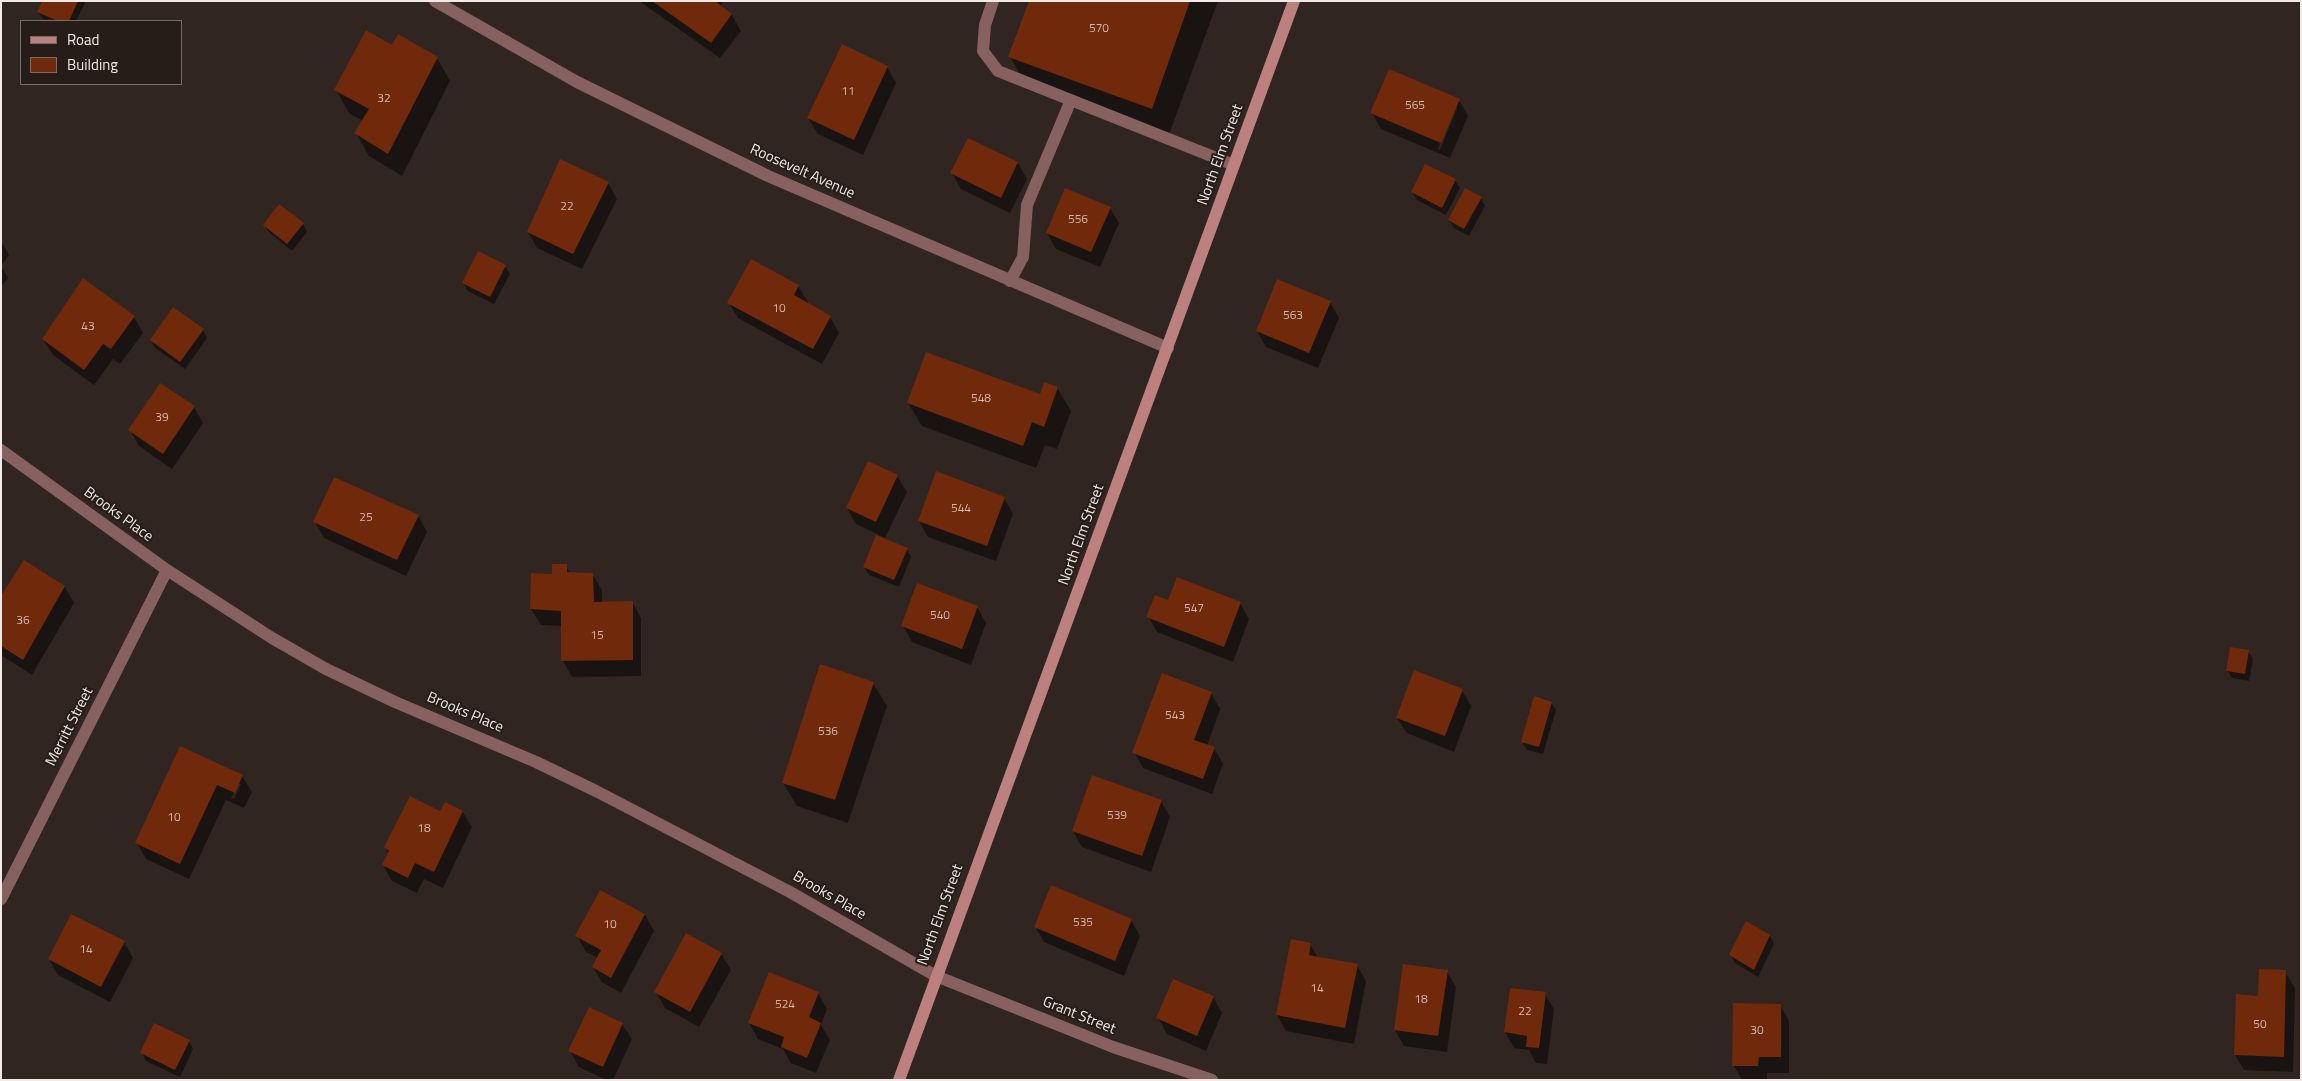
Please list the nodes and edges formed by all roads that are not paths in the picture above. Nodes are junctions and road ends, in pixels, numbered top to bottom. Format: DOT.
graph roads {
  1 [pos="435,1"];
  2 [pos="994,1"];
  3 [pos="1294,1"];
  4 [pos="1071,100"];
  5 [pos="1234,165"];
  6 [pos="1010,281"];
  7 [pos="1168,348"];
  8 [pos="1,450"];
  9 [pos="167,570"];
  10 [pos="1,900"];
  11 [pos="936,976"];
  12 [pos="899,1080"];
  13 [pos="1212,1080"];
  1 -- 6 [label="street, Roosevelt Avenue"];
  2 -- 4 [label="street"];
  3 -- 5 [label="main road, North Elm Street"];
  4 -- 5 [label="street"];
  4 -- 6 [label="street"];
  5 -- 7 [label="main road, North Elm Street"];
  6 -- 7 [label="street, Roosevelt Avenue"];
  7 -- 11 [label="main road, North Elm Street"];
  8 -- 9 [label="street, Brooks Place"];
  9 -- 10 [label="street, Merritt Street"];
  9 -- 11 [label="street, Brooks Place"];
  11 -- 12 [label="main road, North Elm Street"];
  11 -- 13 [label="street, Grant Street"];
}
